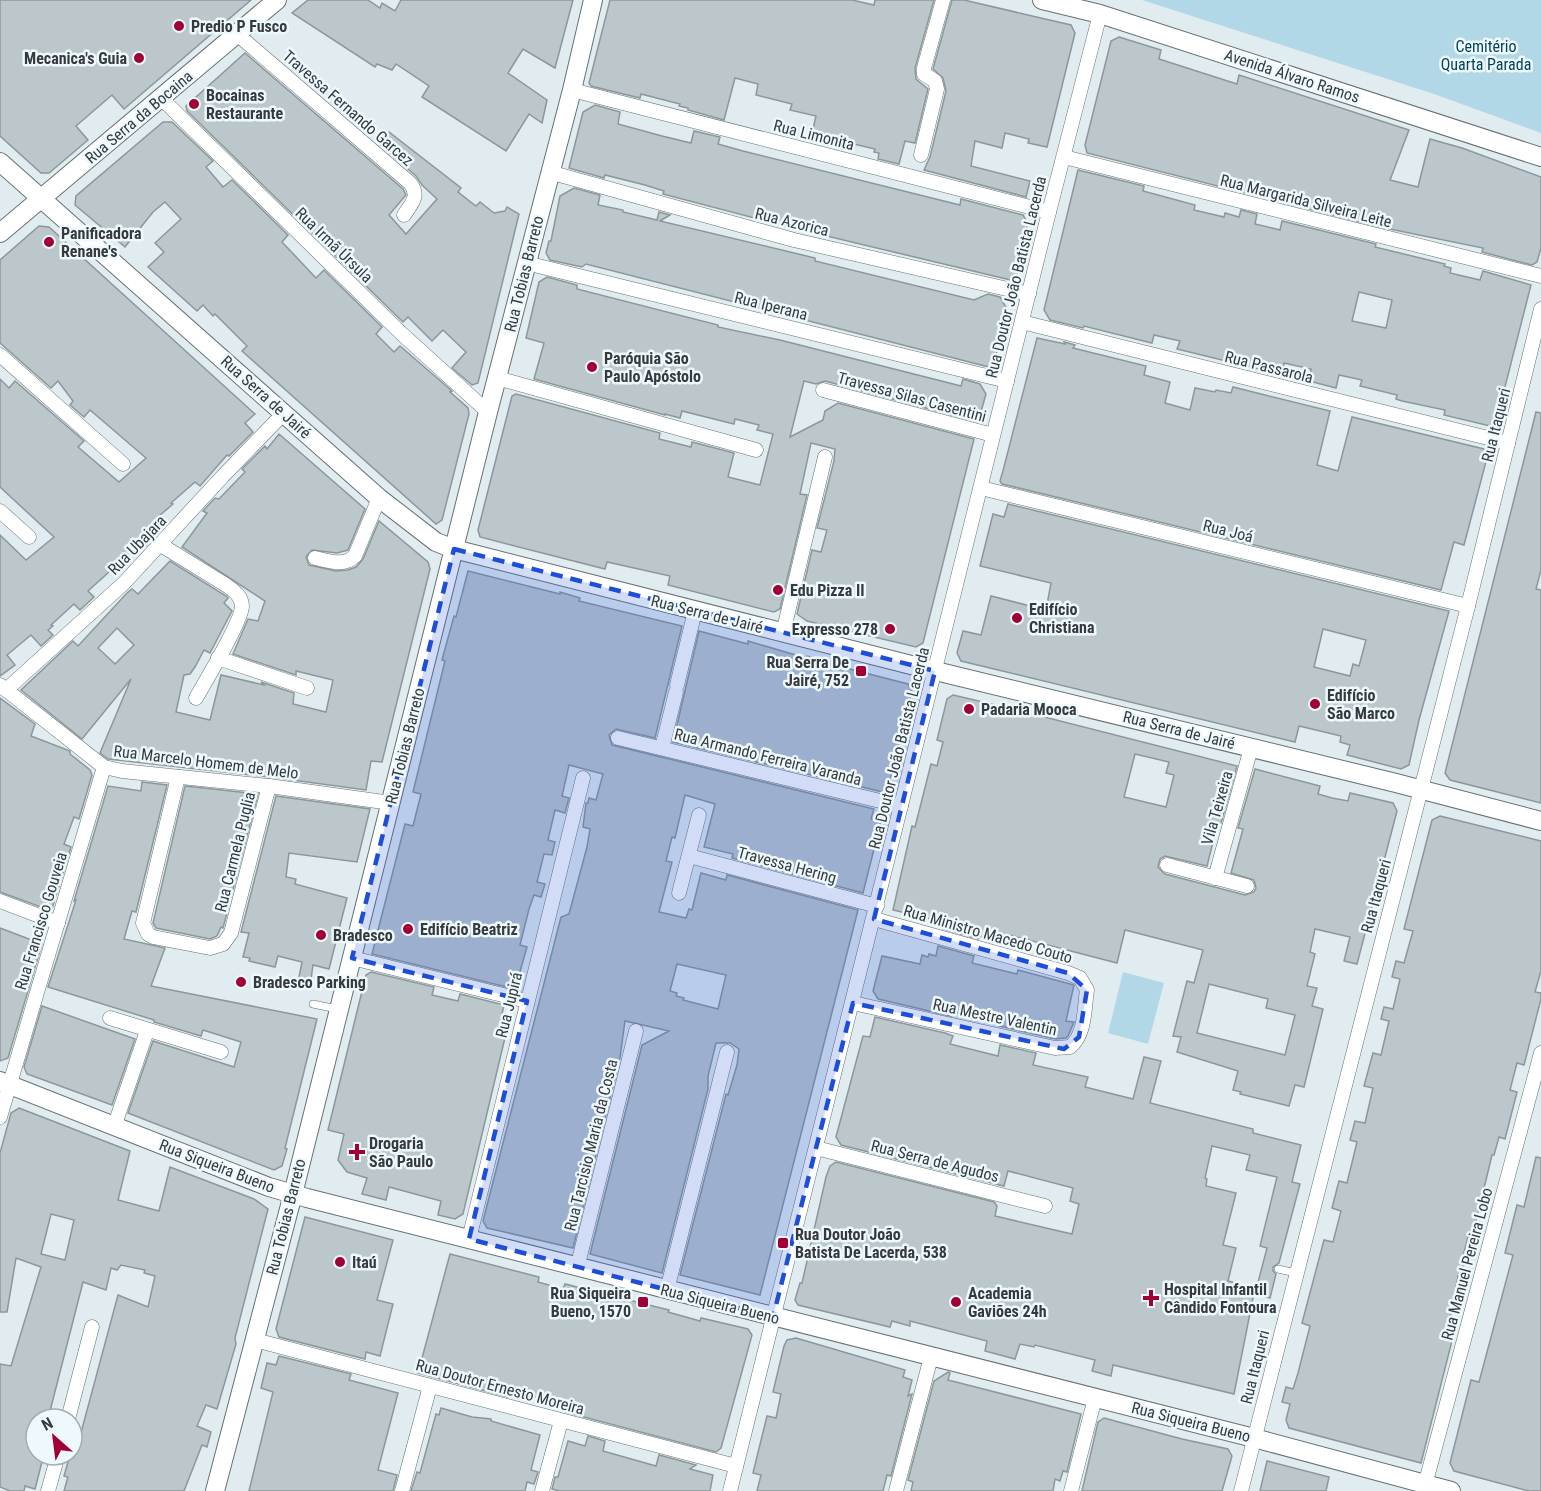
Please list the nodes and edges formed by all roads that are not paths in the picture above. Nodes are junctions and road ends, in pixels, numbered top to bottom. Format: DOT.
graph roads {
  1 [pos="278,0"];
  2 [pos="593,0"];
  3 [pos="943,0"];
  4 [pos="1042,0"];
  5 [pos="1100,14"];
  6 [pos="237,34"];
  7 [pos="572,90"];
  8 [pos="161,98"];
  9 [pos="921,155"];
  10 [pos="1064,157"];
  11 [pos="1541,157"];
  12 [pos="0,162"];
  13 [pos="549,172"];
  14 [pos="41,198"];
  15 [pos="1049,212"];
  16 [pos="404,215"];
  17 [pos="0,233"];
  18 [pos="526,263"];
  19 [pos="1541,276"];
  20 [pos="1029,294"];
  21 [pos="1541,309"];
  22 [pos="1022,322"];
  23 [pos="0,355"];
  24 [pos="498,378"];
  25 [pos="1007,381"];
  26 [pos="823,390"];
  27 [pos="488,412"];
  28 [pos="284,414"];
  29 [pos="993,435"];
  30 [pos="1508,443"];
  31 [pos="756,450"];
  32 [pos="825,457"];
  33 [pos="123,464"];
  34 [pos="981,488"];
  35 [pos="379,498"];
  36 [pos="0,511"];
  37 [pos="29,537"];
  38 [pos="161,545"];
  39 [pos="454,549"];
  40 [pos="315,558"];
  41 [pos="1468,606"];
  42 [pos="695,611"];
  43 [pos="783,633"];
  44 [pos="218,658"];
  45 [pos="935,671"];
  46 [pos="3,688"];
  47 [pos="307,688"];
  48 [pos="196,698"];
  49 [pos="618,738"];
  50 [pos="662,748"];
  51 [pos="1251,748"];
  52 [pos="104,767"];
  53 [pos="178,777"];
  54 [pos="582,778"];
  55 [pos="269,786"];
  56 [pos="1421,790"];
  57 [pos="391,803"];
  58 [pos="901,806"];
  59 [pos="699,815"];
  60 [pos="1541,821"];
  61 [pos="689,856"];
  62 [pos="1167,865"];
  63 [pos="1215,878"];
  64 [pos="1247,886"];
  65 [pos="679,894"];
  66 [pos="0,901"];
  67 [pos="876,912"];
  68 [pos="58,923"];
  69 [pos="352,958"];
  70 [pos="1087,990"];
  71 [pos="527,1001"];
  72 [pos="853,1003"];
  73 [pos="313,1004"];
  74 [pos="339,1009"];
  75 [pos="110,1018"];
  76 [pos="147,1030"];
  77 [pos="636,1030"];
  78 [pos="221,1052"];
  79 [pos="727,1052"];
  80 [pos="1541,1053"];
  81 [pos="4,1083"];
  82 [pos="0,1117"];
  83 [pos="114,1127"];
  84 [pos="816,1148"];
  85 [pos="293,1194"];
  86 [pos="1045,1206"];
  87 [pos="469,1239"];
  88 [pos="577,1268"];
  89 [pos="1278,1269"];
  90 [pos="1296,1273"];
  91 [pos="667,1290"];
  92 [pos="773,1317"];
  93 [pos="92,1327"];
  94 [pos="255,1340"];
  95 [pos="932,1357"];
  96 [pos="430,1386"];
  97 [pos="1095,1398"];
  98 [pos="71,1407"];
  99 [pos="561,1421"];
  100 [pos="1254,1438"];
  101 [pos="736,1466"];
  102 [pos="55,1467"];
  103 [pos="1425,1485"];
  104 [pos="48,1491"];
  105 [pos="215,1491"];
  106 [pos="402,1491"];
  107 [pos="542,1491"];
  108 [pos="730,1491"];
  109 [pos="896,1491"];
  110 [pos="1071,1491"];
  111 [pos="1241,1491"];
  112 [pos="1451,1491"];
  1 -- 6 [label="main road, Rua Serra da Bocaina"];
  2 -- 7 [label="main road, Rua Tobias Barreto"];
  3 -- 9 [label="street"];
  4 -- 5 [label="main road, Avenida Álvaro Ramos"];
  5 -- 10 [label="street, Rua Doutor João Batista Lacerda"];
  5 -- 11 [label="main road, Avenida Álvaro Ramos"];
  6 -- 8 [label="main road, Rua Serra da Bocaina"];
  6 -- 16 [label="street, Travessa Fernando Garcez"];
  7 -- 13 [label="main road, Rua Tobias Barreto"];
  7 -- 15 [label="street, Rua Limonita"];
  8 -- 14 [label="main road, Rua Serra da Bocaina"];
  8 -- 27 [label="street, Rua Irmã Úrsula"];
  10 -- 15 [label="street, Rua Doutor João Batista Lacerda"];
  10 -- 19 [label="street, Rua Margarida Silveira Leite"];
  12 -- 14 [label="main road, Rua Serra de Jairé"];
  13 -- 18 [label="main road, Rua Tobias Barreto"];
  13 -- 20 [label="street, Rua Azorica"];
  14 -- 17 [label="main road, Rua Serra da Bocaina"];
  14 -- 28 [label="main road, Rua Serra de Jairé"];
  15 -- 20 [label="street, Rua Doutor João Batista Lacerda"];
  18 -- 24 [label="main road, Rua Tobias Barreto"];
  18 -- 25 [label="street, Rua Iperana"];
  20 -- 22 [label="street, Rua Doutor João Batista Lacerda"];
  21 -- 30 [label="street, Rua Itaqueri"];
  22 -- 25 [label="street, Rua Doutor João Batista Lacerda"];
  22 -- 30 [label="street, Rua Passarola"];
  23 -- 33 [label="street"];
  24 -- 27 [label="main road, Rua Tobias Barreto"];
  24 -- 31 [label="street"];
  25 -- 29 [label="street, Rua Doutor João Batista Lacerda"];
  26 -- 29 [label="street, Travessa Silas Casentini"];
  27 -- 39 [label="main road, Rua Tobias Barreto"];
  28 -- 35 [label="main road, Rua Serra de Jairé"];
  28 -- 38 [label="street, Rua Ubajara"];
  29 -- 34 [label="street, Rua Doutor João Batista Lacerda"];
  30 -- 41 [label="street, Rua Itaqueri"];
  32 -- 43 [label="street"];
  34 -- 41 [label="street, Rua Joá"];
  34 -- 45 [label="street, Rua Doutor João Batista Lacerda"];
  35 -- 39 [label="main road, Rua Serra de Jairé"];
  35 -- 40 [label="street"];
  36 -- 37 [label="street"];
  38 -- 44 [label="street"];
  38 -- 46 [label="street, Rua Ubajara"];
  39 -- 42 [label="main road, Rua Serra de Jairé"];
  39 -- 57 [label="main road, Rua Tobias Barreto"];
  41 -- 56 [label="street, Rua Itaqueri"];
  42 -- 43 [label="main road, Rua Serra de Jairé"];
  42 -- 50 [label="street, Rua Armando Ferreira Varanda"];
  43 -- 45 [label="main road, Rua Serra de Jairé"];
  44 -- 47 [label="street"];
  44 -- 48 [label="street"];
  45 -- 51 [label="main road, Rua Serra de Jairé"];
  45 -- 58 [label="street, Rua Doutor João Batista Lacerda"];
  46 -- 52 [label="street, Rua Marcelo Homem de Melo"];
  49 -- 50 [label="street, Rua Armando Ferreira Varanda"];
  50 -- 58 [label="street, Rua Armando Ferreira Varanda"];
  51 -- 56 [label="main road, Rua Serra de Jairé"];
  51 -- 63 [label="street, Vila Teixeira"];
  52 -- 53 [label="street, Rua Marcelo Homem de Melo"];
  52 -- 68 [label="street, Rua Francisco Gouveia"];
  53 -- 55 [label="street, Rua Marcelo Homem de Melo"];
  53 -- 55 [label="street, Rua Carmela Puglia"];
  54 -- 71 [label="street, Rua Jupirá"];
  55 -- 57 [label="street, Rua Marcelo Homem de Melo"];
  56 -- 60 [label="main road, Rua Serra de Jairé"];
  56 -- 90 [label="street, Rua Itaqueri"];
  57 -- 69 [label="main road, Rua Tobias Barreto"];
  58 -- 67 [label="street, Rua Doutor João Batista Lacerda"];
  59 -- 61 [label="street"];
  61 -- 65 [label="street"];
  61 -- 67 [label="street, Travessa Hering"];
  62 -- 63 [label="street"];
  63 -- 64 [label="street"];
  66 -- 68 [label="street"];
  67 -- 70 [label="street, Rua Ministro Macedo Couto"];
  67 -- 72 [label="street, Rua Doutor João Batista Lacerda"];
  68 -- 81 [label="street, Rua Francisco Gouveia"];
  69 -- 71 [label="street"];
  69 -- 74 [label="main road, Rua Tobias Barreto"];
  70 -- 72 [label="street, Rua Mestre Valentin"];
  71 -- 87 [label="street, Rua Jupirá"];
  72 -- 84 [label="street, Rua Doutor João Batista Lacerda"];
  73 -- 74 [label="lane"];
  74 -- 85 [label="main road, Rua Tobias Barreto"];
  75 -- 76 [label="street"];
  76 -- 78 [label="street"];
  76 -- 83 [label="street"];
  77 -- 88 [label="street, Rua Tarcisio Maria da Costa"];
  79 -- 91 [label="street"];
  80 -- 103 [label="street, Rua Manuel Pereira Lobo"];
  81 -- 82 [label="street, Rua Francisco Gouveia"];
  81 -- 83 [label="main road, Rua Siqueira Bueno"];
  83 -- 85 [label="main road, Rua Siqueira Bueno"];
  84 -- 86 [label="street, Rua Serra de Agudos"];
  84 -- 92 [label="street, Rua Doutor João Batista Lacerda"];
  85 -- 87 [label="main road, Rua Siqueira Bueno"];
  85 -- 94 [label="main road, Rua Tobias Barreto"];
  87 -- 88 [label="main road, Rua Siqueira Bueno"];
  88 -- 91 [label="main road, Rua Siqueira Bueno"];
  89 -- 90 [label="lane"];
  90 -- 100 [label="street, Rua Itaqueri"];
  91 -- 92 [label="main road, Rua Siqueira Bueno"];
  92 -- 95 [label="main road, Rua Siqueira Bueno"];
  92 -- 101 [label="street, Rua Doutor João Batista Lacerda"];
  93 -- 98 [label="street"];
  94 -- 96 [label="street, Rua Doutor Ernesto Moreira"];
  94 -- 105 [label="main road, Rua Tobias Barreto"];
  95 -- 97 [label="main road, Rua Siqueira Bueno"];
  95 -- 109 [label="street"];
  96 -- 99 [label="street, Rua Doutor Ernesto Moreira"];
  96 -- 106 [label="street"];
  97 -- 100 [label="main road, Rua Siqueira Bueno"];
  97 -- 110 [label="street"];
  99 -- 101 [label="street, Rua Doutor Ernesto Moreira"];
  99 -- 107 [label="street"];
  100 -- 103 [label="main road, Rua Siqueira Bueno"];
  100 -- 111 [label="street, Rua Itaqueri"];
  101 -- 108 [label="street, Rua Doutor João Batista Lacerda"];
  102 -- 104 [label="street"];
  103 -- 112 [label="main road, Rua Siqueira Bueno"];
}
